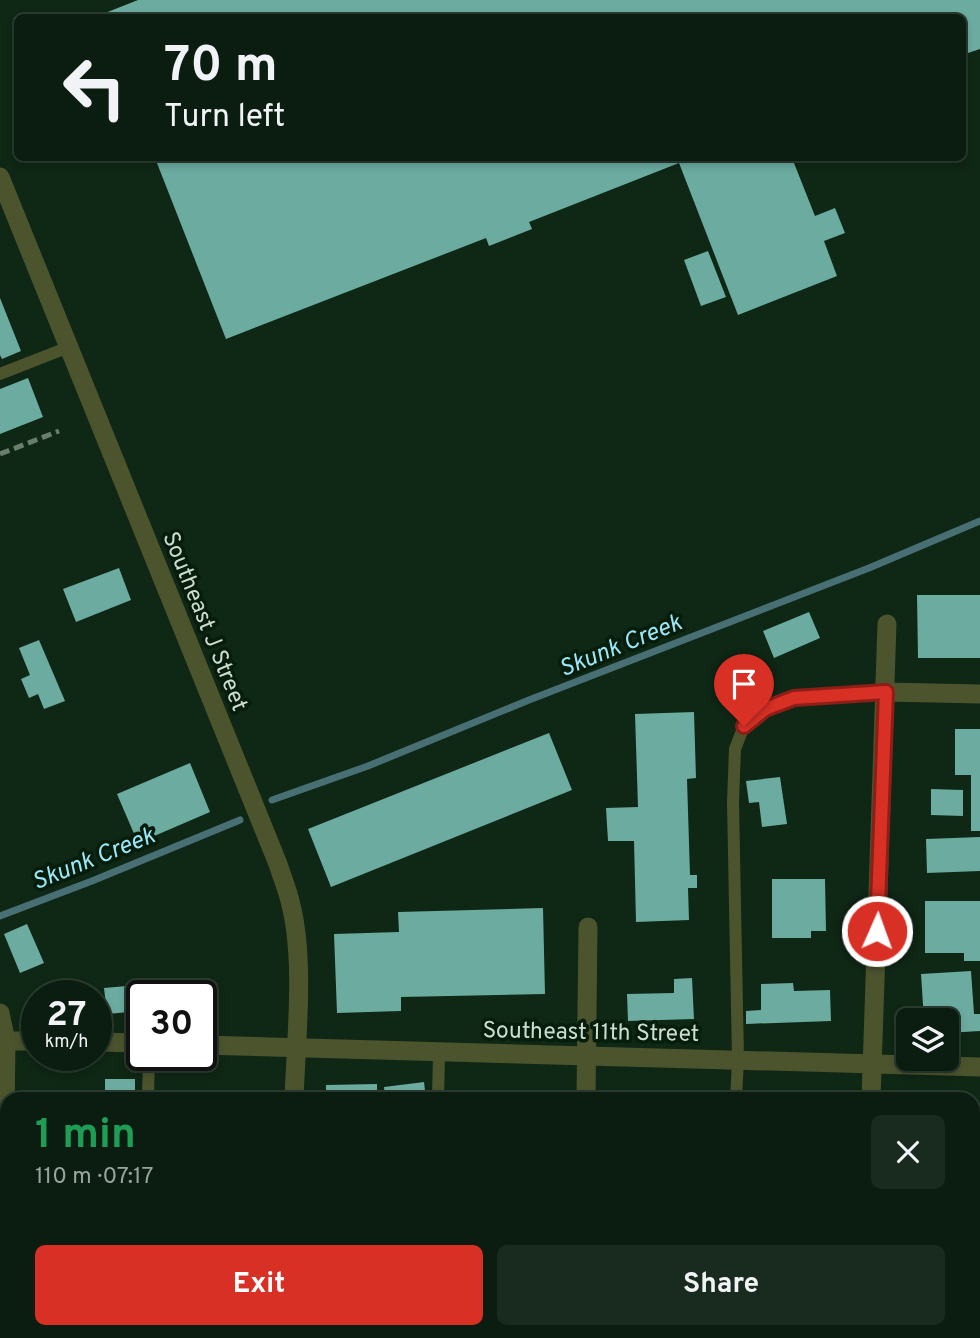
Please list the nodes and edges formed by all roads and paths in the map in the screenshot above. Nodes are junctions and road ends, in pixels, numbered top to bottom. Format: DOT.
graph roads {
  1 [pos="0,177"];
  2 [pos="69,347"];
  3 [pos="0,374"];
  4 [pos="887,624"];
  5 [pos="886,692"];
  6 [pos="980,694"];
  7 [pos="588,927"];
  8 [pos="0,1013"];
  9 [pos="6,1041"];
  10 [pos="21,1041"];
  11 [pos="217,1046"];
  12 [pos="296,1049"];
  13 [pos="439,1052"];
  14 [pos="587,1057"];
  15 [pos="738,1059"];
  16 [pos="872,1064"];
  17 [pos="980,1067"];
  18 [pos="149,1071"];
  19 [pos="5,1092"];
  20 [pos="148,1092"];
  21 [pos="294,1092"];
  22 [pos="438,1092"];
  23 [pos="586,1092"];
  24 [pos="736,1092"];
  25 [pos="871,1092"];
  1 -- 2 [label="street, Southeast J Street"];
  2 -- 3 [label="lane"];
  2 -- 12 [label="street, Southeast J Street"];
  4 -- 5 [label="street"];
  5 -- 6 [label="street"];
  5 -- 15 [label="lane"];
  5 -- 16 [label="street"];
  7 -- 14 [label="street"];
  8 -- 9 [label="street"];
  9 -- 10 [label="street"];
  9 -- 19 [label="street"];
  11 -- 12 [label="street, Southeast 11th Street"];
  12 -- 13 [label="street, Southeast 11th Street"];
  12 -- 21 [label="street, Southeast J Street"];
  13 -- 14 [label="street, Southeast 11th Street"];
  13 -- 22 [label="lane"];
  14 -- 15 [label="street, Southeast 11th Street"];
  14 -- 23 [label="street"];
  15 -- 16 [label="street, Southeast 11th Street"];
  15 -- 24 [label="lane"];
  16 -- 17 [label="street, Southeast 11th Street"];
  16 -- 25 [label="street"];
  18 -- 20 [label="lane"];
}
